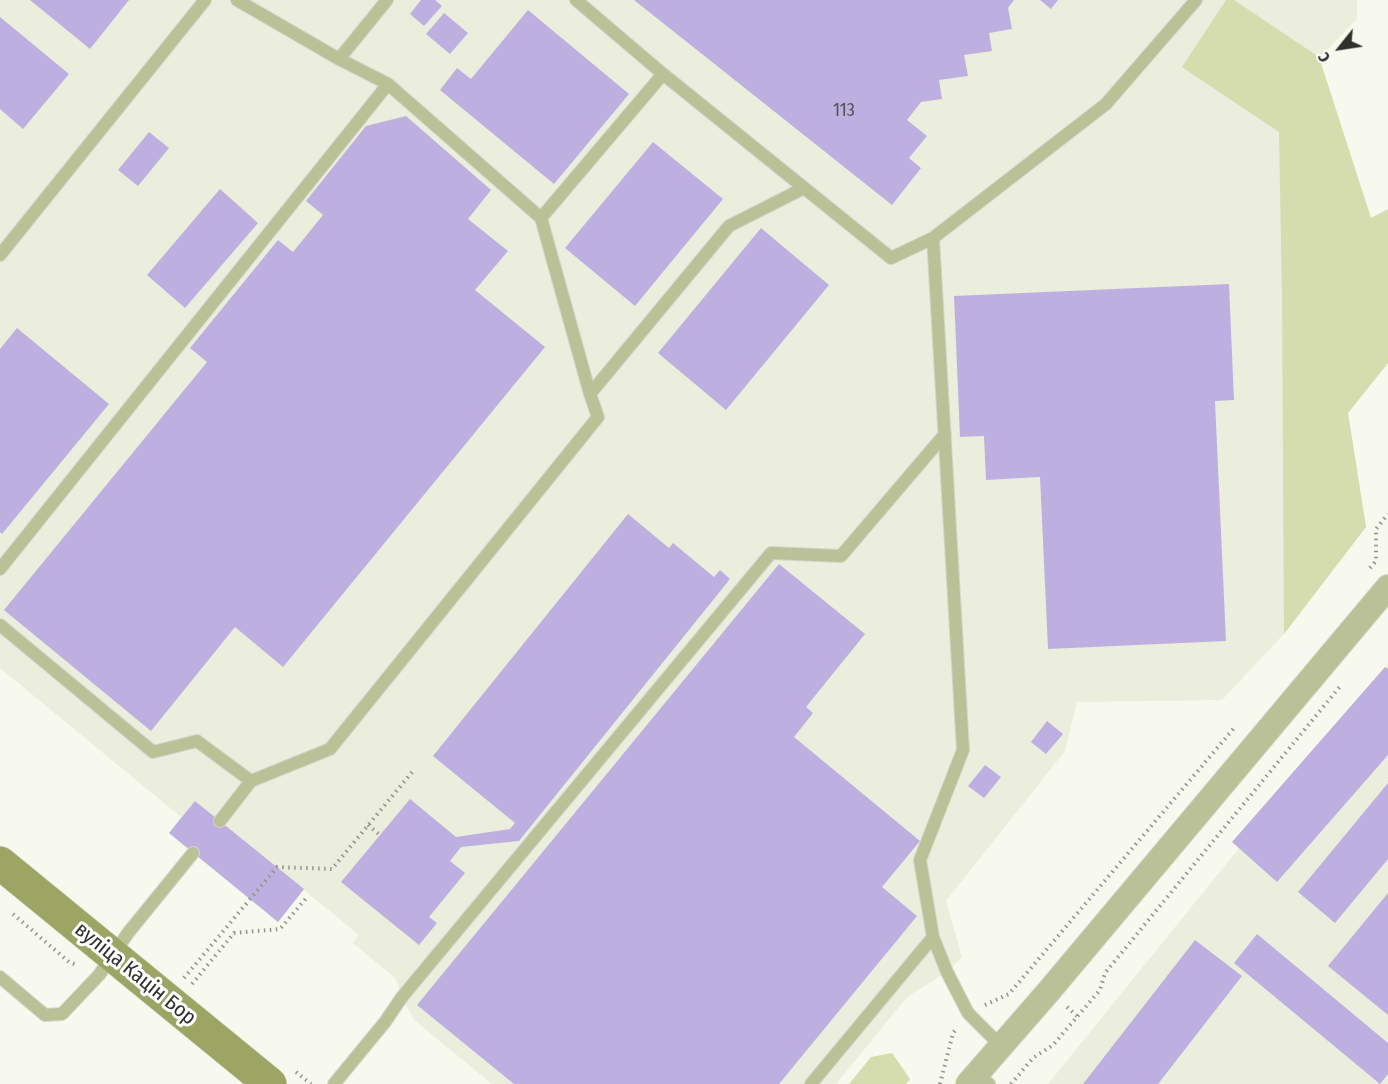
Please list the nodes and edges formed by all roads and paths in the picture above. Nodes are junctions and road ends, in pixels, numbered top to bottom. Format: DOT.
graph roads {
  1 [pos="206,0"];
  2 [pos="237,0"];
  3 [pos="387,0"];
  4 [pos="576,0"];
  5 [pos="1196,0"];
  6 [pos="339,59"];
  7 [pos="663,74"];
  8 [pos="388,84"];
  9 [pos="804,188"];
  10 [pos="541,218"];
  11 [pos="933,238"];
  12 [pos="0,255"];
  13 [pos="590,394"];
  14 [pos="945,434"];
  15 [pos="1388,514"];
  16 [pos="0,569"];
  17 [pos="1368,570"];
  18 [pos="1384,600"];
  19 [pos="0,625"];
  20 [pos="1343,682"];
  21 [pos="1238,724"];
  22 [pos="413,771"];
  23 [pos="251,781"];
  24 [pos="220,821"];
  25 [pos="368,825"];
  26 [pos="380,835"];
  27 [pos="193,853"];
  28 [pos="0,863"];
  29 [pos="308,896"];
  30 [pos="9,911"];
  31 [pos="933,938"];
  32 [pos="113,956"];
  33 [pos="69,962"];
  34 [pos="0,977"];
  35 [pos="170,1003"];
  36 [pos="968,1012"];
  37 [pos="1000,1046"];
  38 [pos="978,1081"];
  39 [pos="270,1084"];
  40 [pos="334,1084"];
  41 [pos="811,1084"];
  42 [pos="940,1084"];
  43 [pos="1011,1084"];
  1 -- 12 [label="lane"];
  2 -- 6 [label="lane"];
  3 -- 6 [label="lane"];
  4 -- 7 [label="lane"];
  5 -- 11 [label="lane"];
  6 -- 8 [label="lane"];
  7 -- 9 [label="lane"];
  7 -- 10 [label="lane"];
  8 -- 10 [label="lane"];
  8 -- 16 [label="lane"];
  9 -- 11 [label="lane"];
  9 -- 13 [label="lane"];
  10 -- 13 [label="lane"];
  11 -- 14 [label="lane"];
  13 -- 23 [label="lane"];
  14 -- 31 [label="lane"];
  14 -- 40 [label="lane"];
  15 -- 17 [label="path"];
  18 -- 37 [label="street"];
  19 -- 23 [label="lane"];
  20 -- 43 [label="path"];
  21 -- 36 [label="path"];
  22 -- 25 [label="path"];
  23 -- 24 [label="lane"];
  25 -- 26 [label="path"];
  25 -- 35 [label="path"];
  27 -- 32 [label="lane"];
  28 -- 32 [label="main road, вуліца Кацін Бор"];
  29 -- 35 [label="path"];
  30 -- 33 [label="path"];
  31 -- 36 [label="lane"];
  31 -- 41 [label="lane"];
  32 -- 34 [label="lane"];
  32 -- 35 [label="main road, вуліца Кацін Бор"];
  35 -- 39 [label="main road, вуліца Кацін Бор"];
  36 -- 37 [label="lane"];
  36 -- 42 [label="path"];
  37 -- 38 [label="street"];
}
